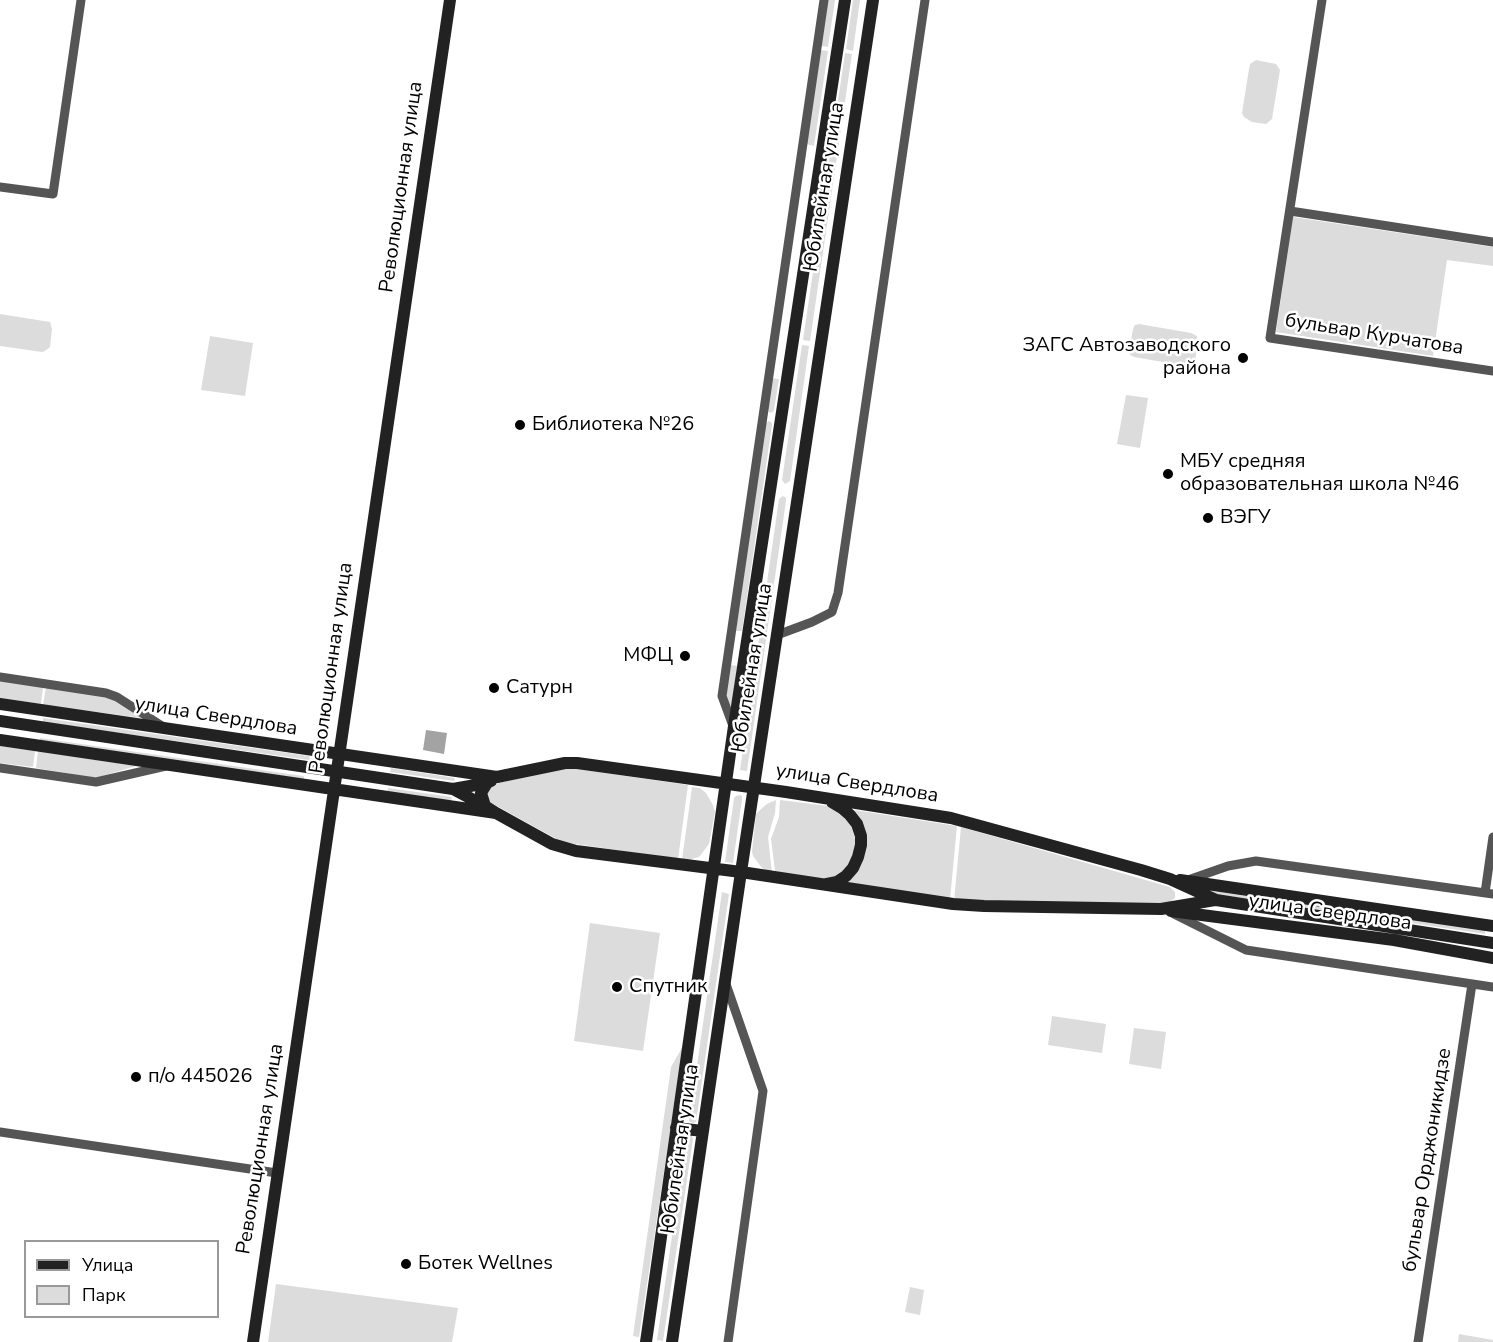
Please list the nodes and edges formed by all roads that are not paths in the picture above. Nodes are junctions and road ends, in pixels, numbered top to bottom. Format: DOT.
graph roads {
  1 [pos="81,0"];
  2 [pos="450,0"];
  3 [pos="824,0"];
  4 [pos="845,0"];
  5 [pos="873,0"];
  6 [pos="925,0"];
  7 [pos="1322,0"];
  8 [pos="0,187"];
  9 [pos="1290,211"];
  10 [pos="1493,242"];
  11 [pos="1493,371"];
  12 [pos="777,635"];
  13 [pos="0,677"];
  14 [pos="0,704"];
  15 [pos="0,721"];
  16 [pos="734,726"];
  17 [pos="166,729"];
  18 [pos="0,740"];
  19 [pos="339,755"];
  20 [pos="170,765"];
  21 [pos="0,768"];
  22 [pos="336,771"];
  23 [pos="492,780"];
  24 [pos="725,784"];
  25 [pos="334,788"];
  26 [pos="754,788"];
  27 [pos="453,789"];
  28 [pos="826,799"];
  29 [pos="490,809"];
  30 [pos="1493,837"];
  31 [pos="713,869"];
  32 [pos="741,872"];
  33 [pos="1170,879"];
  34 [pos="1186,880"];
  35 [pos="820,885"];
  36 [pos="1489,894"];
  37 [pos="1216,900"];
  38 [pos="1166,909"];
  39 [pos="1493,926"];
  40 [pos="1493,943"];
  41 [pos="1493,958"];
  42 [pos="725,982"];
  43 [pos="1472,984"];
  44 [pos="1493,987"];
  45 [pos="676,1128"];
  46 [pos="703,1131"];
  47 [pos="0,1132"];
  48 [pos="278,1173"];
  49 [pos="253,1342"];
  50 [pos="646,1342"];
  51 [pos="672,1342"];
  52 [pos="728,1342"];
  53 [pos="1418,1342"];
  1 -- 8 [label="street"];
  2 -- 19 [label="main road, Революционная улица"];
  3 -- 16 [label="street"];
  4 -- 16 [label="main road, Юбилейная улица"];
  5 -- 12 [label="main road, Юбилейная улица"];
  6 -- 12 [label="street"];
  7 -- 9 [label="street, бульвар Курчатова"];
  9 -- 10 [label="street"];
  9 -- 11 [label="street, бульвар Курчатова"];
  12 -- 26 [label="main road, Юбилейная улица"];
  13 -- 17 [label="street"];
  14 -- 17 [label="main road, улица Свердлова"];
  15 -- 22 [label="main road, улица Свердлова"];
  16 -- 24 [label="main road, Юбилейная улица"];
  17 -- 19 [label="main road, улица Свердлова"];
  18 -- 20 [label="main road, улица Свердлова"];
  19 -- 22 [label="main road, Революционная улица"];
  19 -- 23 [label="main road, улица Свердлова"];
  20 -- 21 [label="street"];
  20 -- 25 [label="main road, улица Свердлова"];
  22 -- 25 [label="main road, Революционная улица"];
  22 -- 27 [label="main road, улица Свердлова"];
  23 -- 24 [label="main road, улица Свердлова"];
  23 -- 27 [label="main road, улица Свердлова"];
  23 -- 29 [label="main road"];
  24 -- 26 [label="main road, улица Свердлова"];
  24 -- 31 [label="main road, Юбилейная улица"];
  25 -- 29 [label="main road, улица Свердлова"];
  25 -- 48 [label="main road, Революционная улица"];
  26 -- 28 [label="main road, улица Свердлова"];
  26 -- 32 [label="main road, Юбилейная улица"];
  27 -- 29 [label="main road, улица Свердлова"];
  28 -- 33 [label="main road, улица Свердлова"];
  28 -- 35 [label="main road"];
  29 -- 31 [label="main road, улица Свердлова"];
  30 -- 36 [label="street"];
  31 -- 32 [label="main road, улица Свердлова"];
  31 -- 45 [label="main road, Юбилейная улица"];
  32 -- 35 [label="main road, улица Свердлова"];
  32 -- 42 [label="main road, Юбилейная улица"];
  33 -- 34 [label="main road, улица Свердлова"];
  33 -- 37 [label="main road, улица Свердлова"];
  33 -- 38 [label="main road"];
  34 -- 36 [label="street"];
  34 -- 39 [label="main road, улица Свердлова"];
  35 -- 38 [label="main road, улица Свердлова"];
  37 -- 38 [label="main road, улица Свердлова"];
  37 -- 40 [label="main road, улица Свердлова"];
  38 -- 41 [label="main road, улица Свердлова"];
  38 -- 43 [label="street"];
  42 -- 46 [label="main road, Юбилейная улица"];
  42 -- 52 [label="street"];
  43 -- 44 [label="street"];
  43 -- 53 [label="street, бульвар Орджоникидзе"];
  45 -- 46 [label="main road"];
  45 -- 50 [label="main road, Юбилейная улица"];
  46 -- 51 [label="main road, Юбилейная улица"];
  47 -- 48 [label="street"];
  48 -- 49 [label="main road, Революционная улица"];
}
